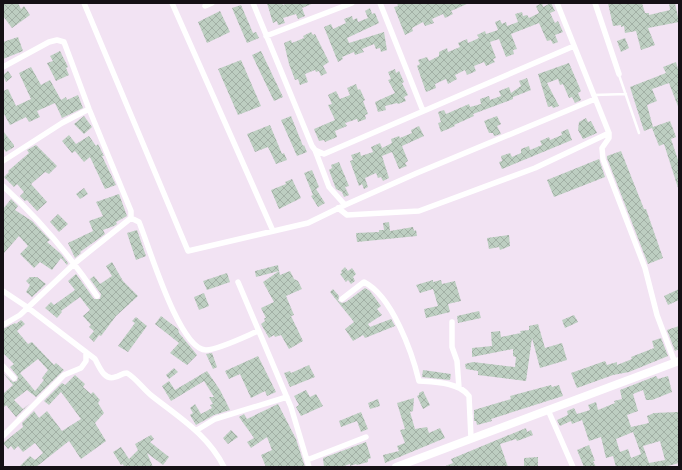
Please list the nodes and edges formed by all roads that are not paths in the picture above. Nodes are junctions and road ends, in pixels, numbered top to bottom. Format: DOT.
graph roads {
  1 [pos="84,3"];
  2 [pos="172,3"];
  3 [pos="212,3"];
  4 [pos="253,3"];
  5 [pos="352,3"];
  6 [pos="380,3"];
  7 [pos="557,3"];
  8 [pos="595,3"];
  9 [pos="205,6"];
  10 [pos="266,36"];
  11 [pos="574,46"];
  12 [pos="3,67"];
  13 [pos="619,74"];
  14 [pos="626,94"];
  15 [pos="594,97"];
  16 [pos="89,109"];
  17 [pos="423,111"];
  18 [pos="609,133"];
  19 [pos="639,133"];
  20 [pos="315,150"];
  21 [pos="3,161"];
  22 [pos="3,186"];
  23 [pos="345,205"];
  24 [pos="338,208"];
  25 [pos="132,218"];
  26 [pos="273,231"];
  27 [pos="75,263"];
  28 [pos="238,282"];
  29 [pos="3,291"];
  30 [pos="97,296"];
  31 [pos="342,299"];
  32 [pos="27,307"];
  33 [pos="452,322"];
  34 [pos="3,326"];
  35 [pos="258,331"];
  36 [pos="86,352"];
  37 [pos="677,362"];
  38 [pos="3,366"];
  39 [pos="14,378"];
  40 [pos="459,388"];
  41 [pos="287,397"];
  42 [pos="548,410"];
  43 [pos="197,430"];
  44 [pos="3,436"];
  45 [pos="366,437"];
  46 [pos="471,438"];
  47 [pos="307,460"];
  48 [pos="224,467"];
  49 [pos="310,467"];
  50 [pos="396,467"];
  51 [pos="573,467"];
  1 -- 26 [label="street"];
  2 -- 26 [label="street"];
  3 -- 9 [label="street"];
  4 -- 10 [label="street"];
  5 -- 10 [label="street"];
  6 -- 17 [label="street"];
  7 -- 11 [label="street"];
  8 -- 13 [label="street"];
  10 -- 20 [label="street"];
  11 -- 15 [label="street"];
  11 -- 17 [label="street"];
  12 -- 16 [label="street"];
  13 -- 14 [label="lane"];
  14 -- 15 [label="lane"];
  14 -- 19 [label="lane"];
  15 -- 18 [label="street"];
  15 -- 23 [label="street"];
  16 -- 21 [label="street"];
  16 -- 25 [label="street"];
  17 -- 20 [label="street"];
  18 -- 24 [label="street"];
  18 -- 37 [label="street"];
  20 -- 23 [label="street"];
  22 -- 27 [label="street"];
  23 -- 24 [label="street"];
  24 -- 26 [label="street"];
  25 -- 27 [label="street"];
  25 -- 35 [label="street"];
  27 -- 30 [label="street"];
  27 -- 32 [label="street"];
  28 -- 35 [label="street"];
  29 -- 32 [label="street"];
  31 -- 40 [label="street"];
  32 -- 34 [label="street"];
  32 -- 36 [label="street"];
  33 -- 40 [label="street"];
  35 -- 41 [label="street"];
  36 -- 43 [label="street"];
  36 -- 44 [label="street"];
  37 -- 42 [label="street"];
  38 -- 39 [label="street"];
  40 -- 46 [label="street"];
  41 -- 43 [label="street"];
  41 -- 47 [label="street"];
  42 -- 46 [label="street"];
  42 -- 51 [label="street"];
  43 -- 48 [label="street"];
  45 -- 47 [label="street"];
  46 -- 50 [label="street"];
  47 -- 49 [label="street"];
}
